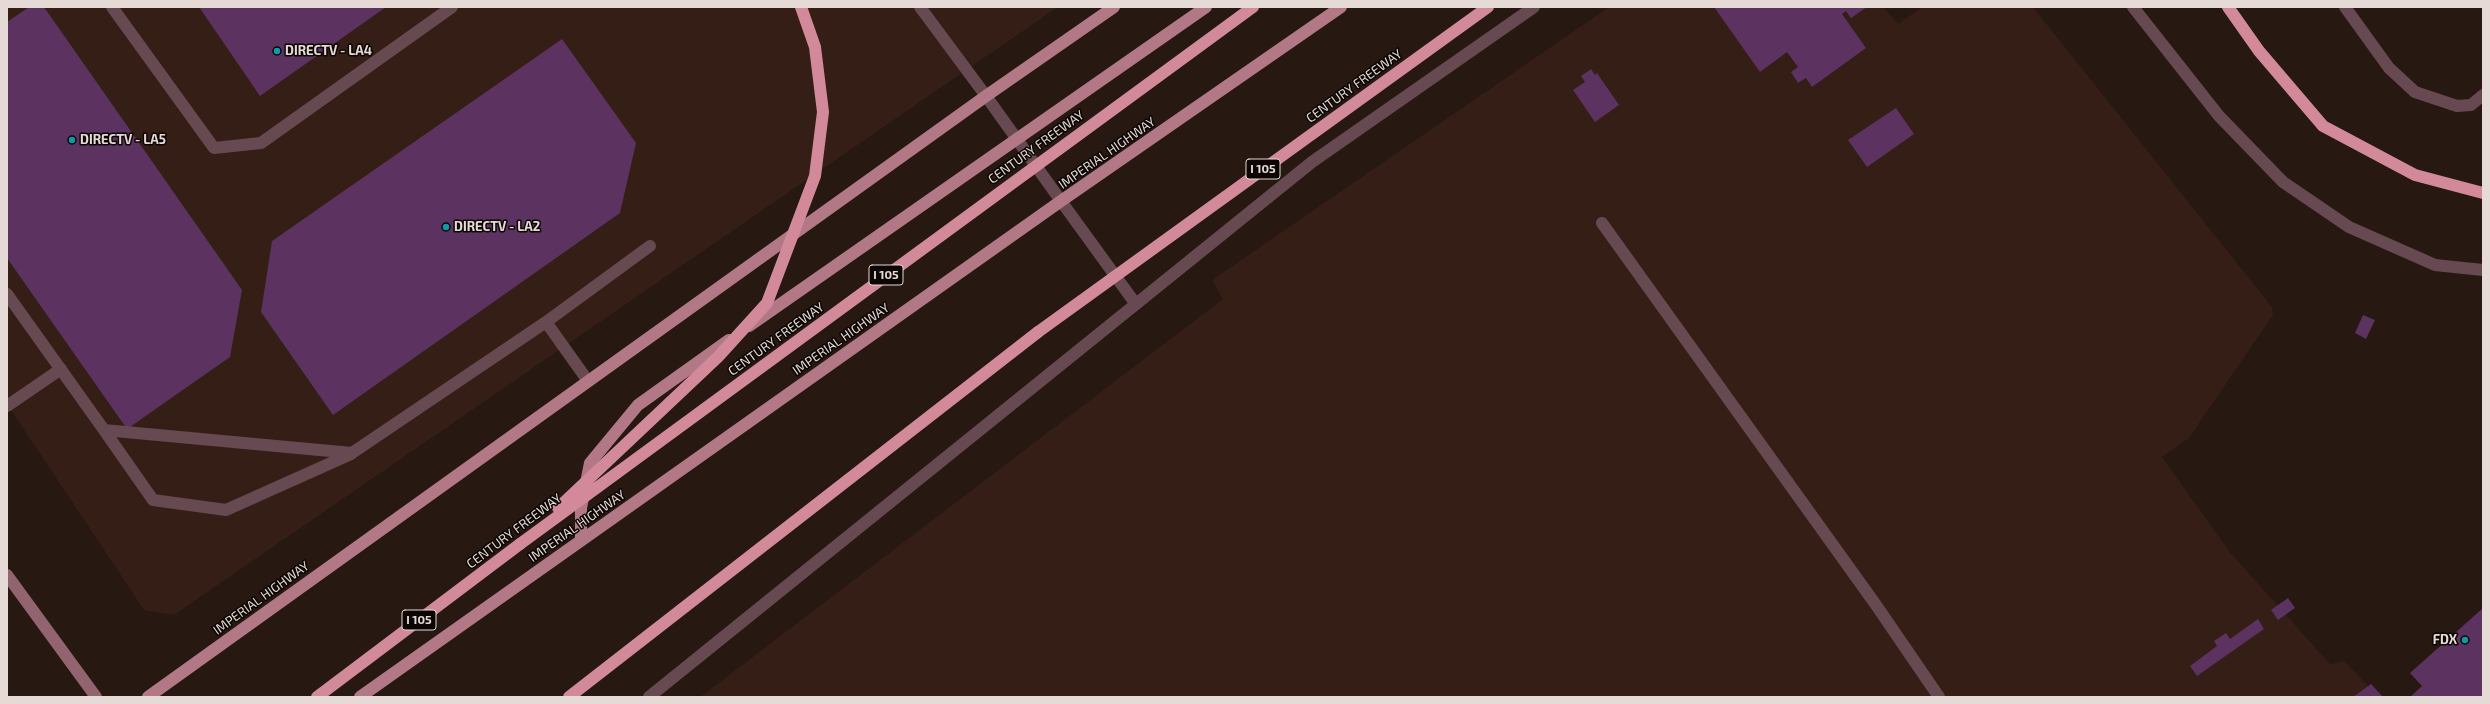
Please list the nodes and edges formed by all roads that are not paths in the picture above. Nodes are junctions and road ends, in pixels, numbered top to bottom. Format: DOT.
graph roads {
  1 [pos="112,7"];
  2 [pos="452,7"];
  3 [pos="801,7"];
  4 [pos="1114,7"];
  5 [pos="1206,7"];
  6 [pos="1253,7"];
  7 [pos="1341,7"];
  8 [pos="1488,7"];
  9 [pos="1534,7"];
  10 [pos="2132,7"];
  11 [pos="2228,7"];
  12 [pos="2345,7"];
  13 [pos="925,9"];
  14 [pos="2483,95"];
  15 [pos="986,96"];
  16 [pos="1017,139"];
  17 [pos="2483,193"];
  18 [pos="1061,202"];
  19 [pos="1602,223"];
  20 [pos="650,246"];
  21 [pos="2483,270"];
  22 [pos="7,294"];
  23 [pos="1136,303"];
  24 [pos="546,322"];
  25 [pos="61,369"];
  26 [pos="588,381"];
  27 [pos="7,406"];
  28 [pos="104,430"];
  29 [pos="352,453"];
  30 [pos="581,540"];
  31 [pos="520,544"];
  32 [pos="7,575"];
  33 [pos="96,697"];
  34 [pos="148,697"];
  35 [pos="317,697"];
  36 [pos="360,697"];
  37 [pos="569,697"];
  38 [pos="649,697"];
  39 [pos="1939,697"];
  1 -- 2 [label="street"];
  3 -- 31 [label="highway, bridge"];
  4 -- 15 [label="main road, IMPERIAL HIGHWAY"];
  5 -- 16 [label="main road"];
  6 -- 31 [label="highway, CENTURY FREEWAY / I 105, bridge"];
  7 -- 18 [label="main road, IMPERIAL HIGHWAY"];
  8 -- 37 [label="highway, CENTURY FREEWAY / I 105, bridge"];
  9 -- 23 [label="street"];
  10 -- 21 [label="street"];
  11 -- 17 [label="highway"];
  12 -- 14 [label="street"];
  13 -- 15 [label="street"];
  15 -- 16 [label="street"];
  15 -- 26 [label="main road, IMPERIAL HIGHWAY"];
  16 -- 18 [label="street"];
  16 -- 30 [label="main road"];
  18 -- 23 [label="street"];
  18 -- 30 [label="main road, IMPERIAL HIGHWAY"];
  19 -- 39 [label="street"];
  20 -- 24 [label="street"];
  22 -- 25 [label="street"];
  23 -- 38 [label="street"];
  24 -- 26 [label="street"];
  24 -- 29 [label="street"];
  25 -- 27 [label="street"];
  25 -- 28 [label="street"];
  26 -- 34 [label="main road, IMPERIAL HIGHWAY"];
  28 -- 29 [label="street"];
  28 -- 29 [label="street"];
  30 -- 36 [label="main road, IMPERIAL HIGHWAY"];
  31 -- 35 [label="highway, CENTURY FREEWAY / I 105"];
  32 -- 33 [label="main road"];
}
